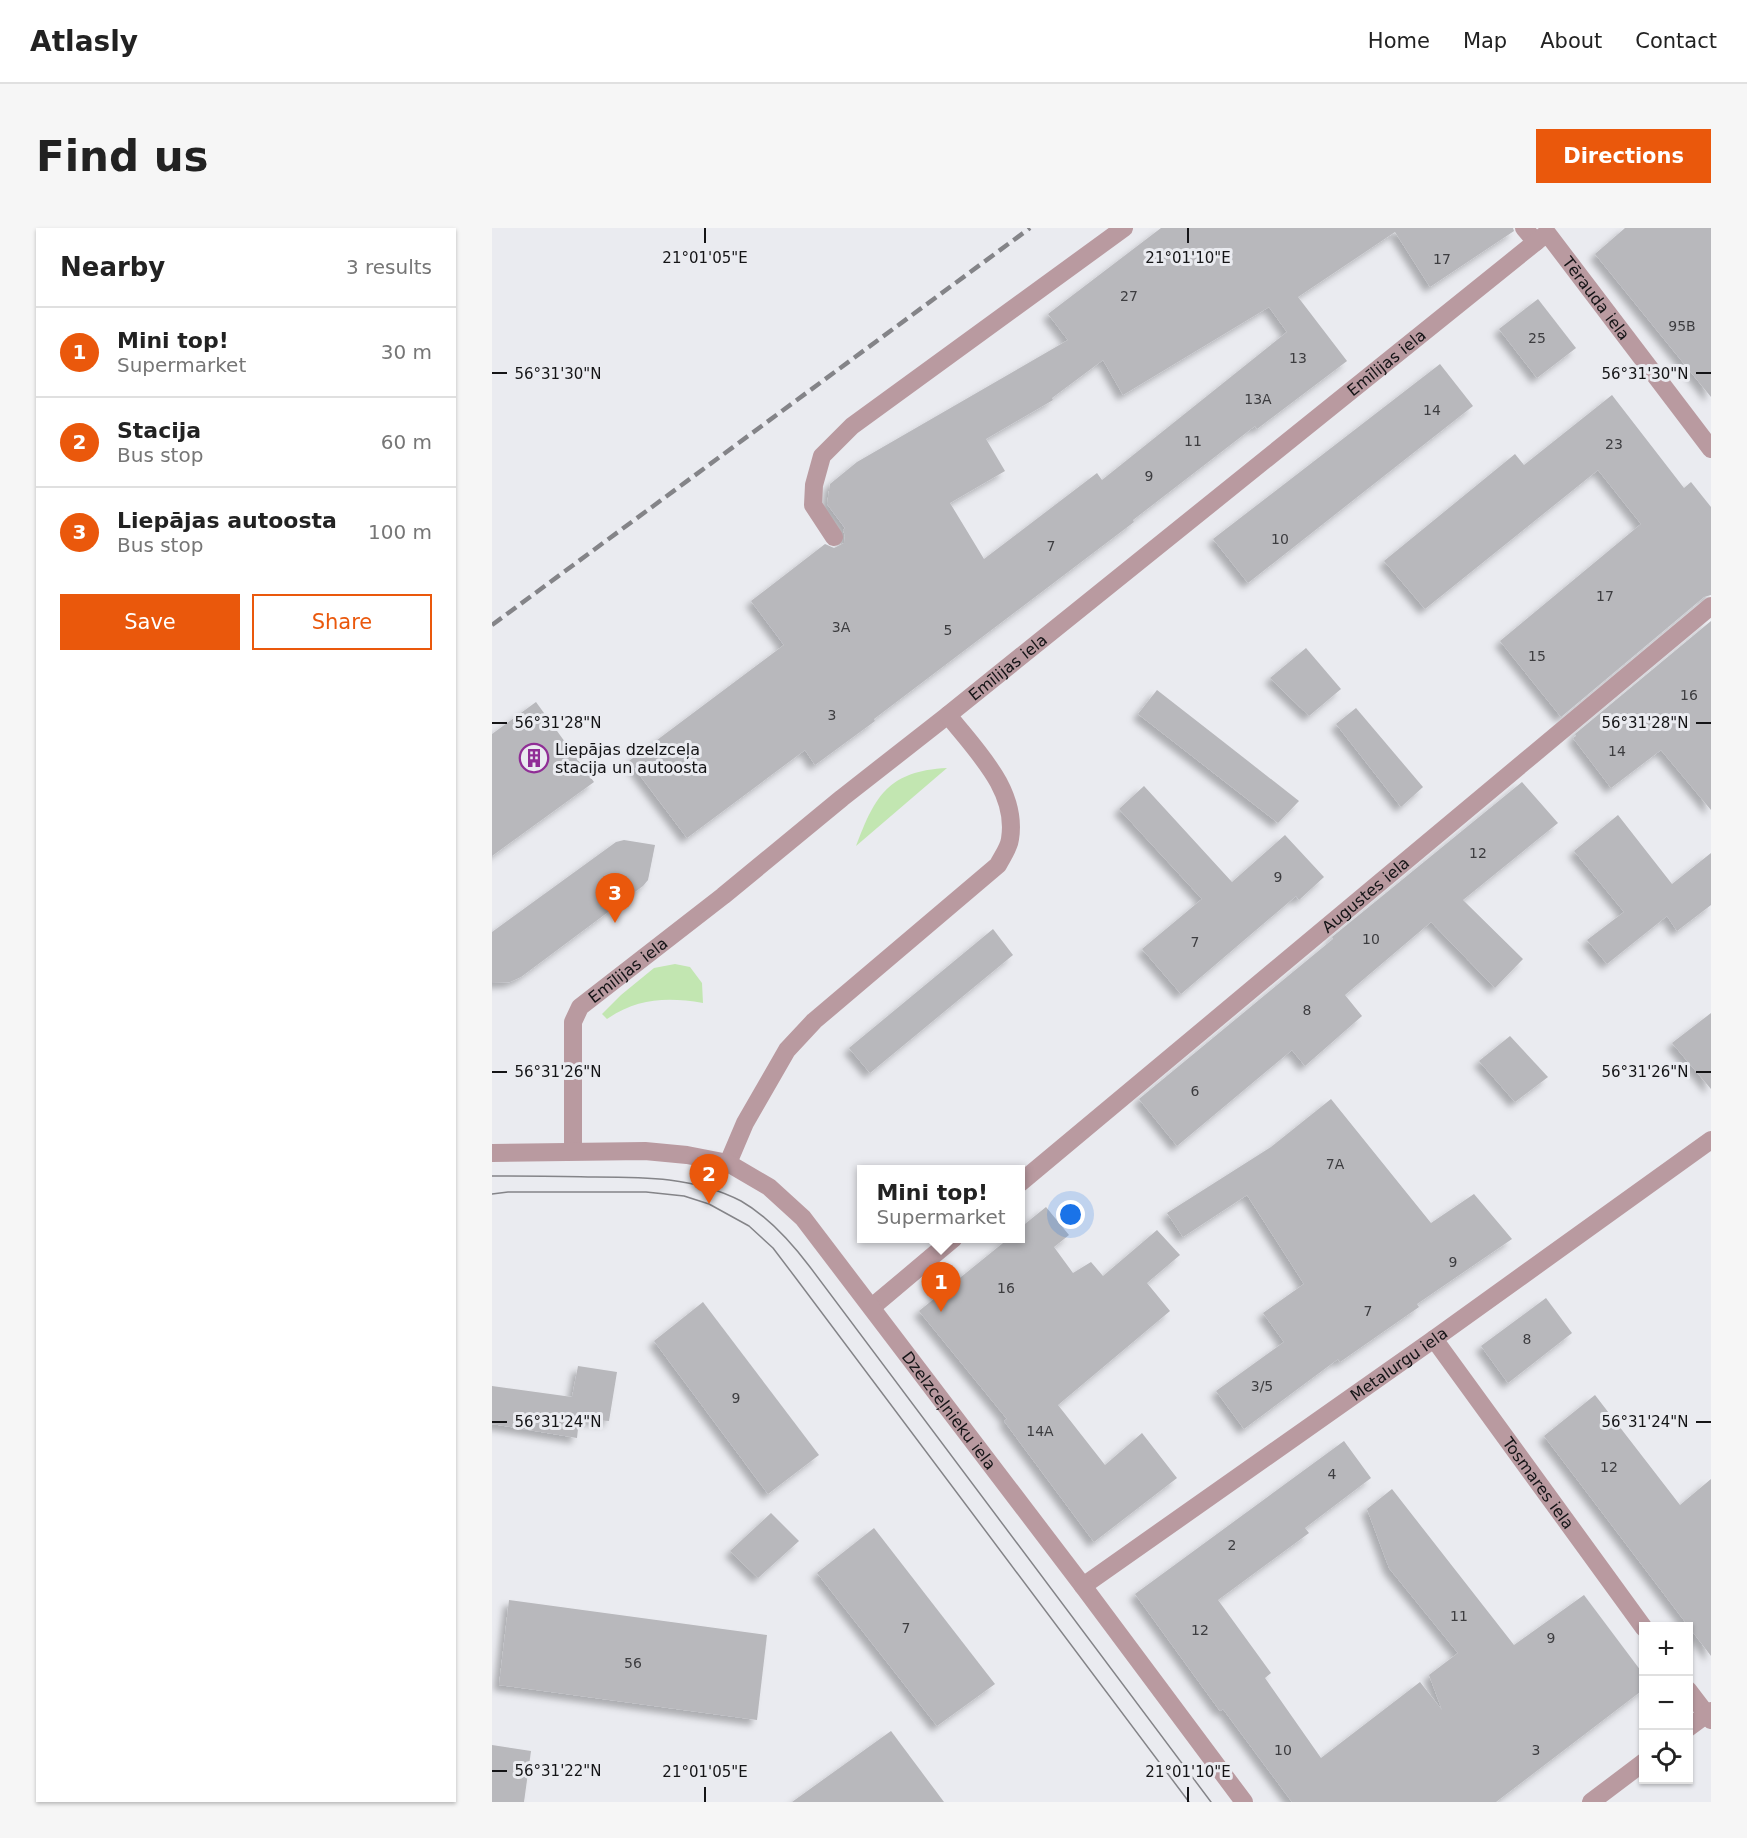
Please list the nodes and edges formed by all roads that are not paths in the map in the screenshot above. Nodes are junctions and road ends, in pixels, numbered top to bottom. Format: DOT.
graph roads {
  1 [pos="1124,228"];
  2 [pos="1536,235"];
  3 [pos="1711,449"];
  4 [pos="834,537"];
  5 [pos="1711,606"];
  6 [pos="948,715"];
  7 [pos="1711,1140"];
  8 [pos="573,1151"];
  9 [pos="492,1153"];
  10 [pos="728,1163"];
  11 [pos="1025,1179"];
  12 [pos="949,1243"];
  13 [pos="872,1307"];
  14 [pos="1434,1340"];
  15 [pos="1083,1586"];
  16 [pos="1640,1622"];
  17 [pos="1693,1695"];
  18 [pos="1710,1715"];
  19 [pos="1693,1726"];
  20 [pos="1639,1766"];
  21 [pos="1244,1802"];
  22 [pos="1591,1802"];
  1 -- 4 [label="street"];
  2 -- 3 [label="street, Tērauda iela"];
  2 -- 6 [label="street, Emīlijas iela"];
  5 -- 11 [label="street, Augustes iela"];
  6 -- 8 [label="street, Emīlijas iela"];
  6 -- 10 [label="street"];
  7 -- 14 [label="street, Metalurgu iela"];
  8 -- 9 [label="street, Dzelzceļnieku iela"];
  8 -- 10 [label="street, Dzelzceļnieku iela"];
  10 -- 13 [label="street, Dzelzceļnieku iela"];
  12 -- 13 [label="street"];
  13 -- 15 [label="street, Dzelzceļnieku iela"];
  14 -- 15 [label="street, Metalurgu iela"];
  14 -- 16 [label="street, Tosmares iela"];
  15 -- 21 [label="street, Dzelzceļnieku iela"];
  17 -- 18 [label="street"];
  18 -- 19 [label="street"];
  20 -- 22 [label="street"];
}
